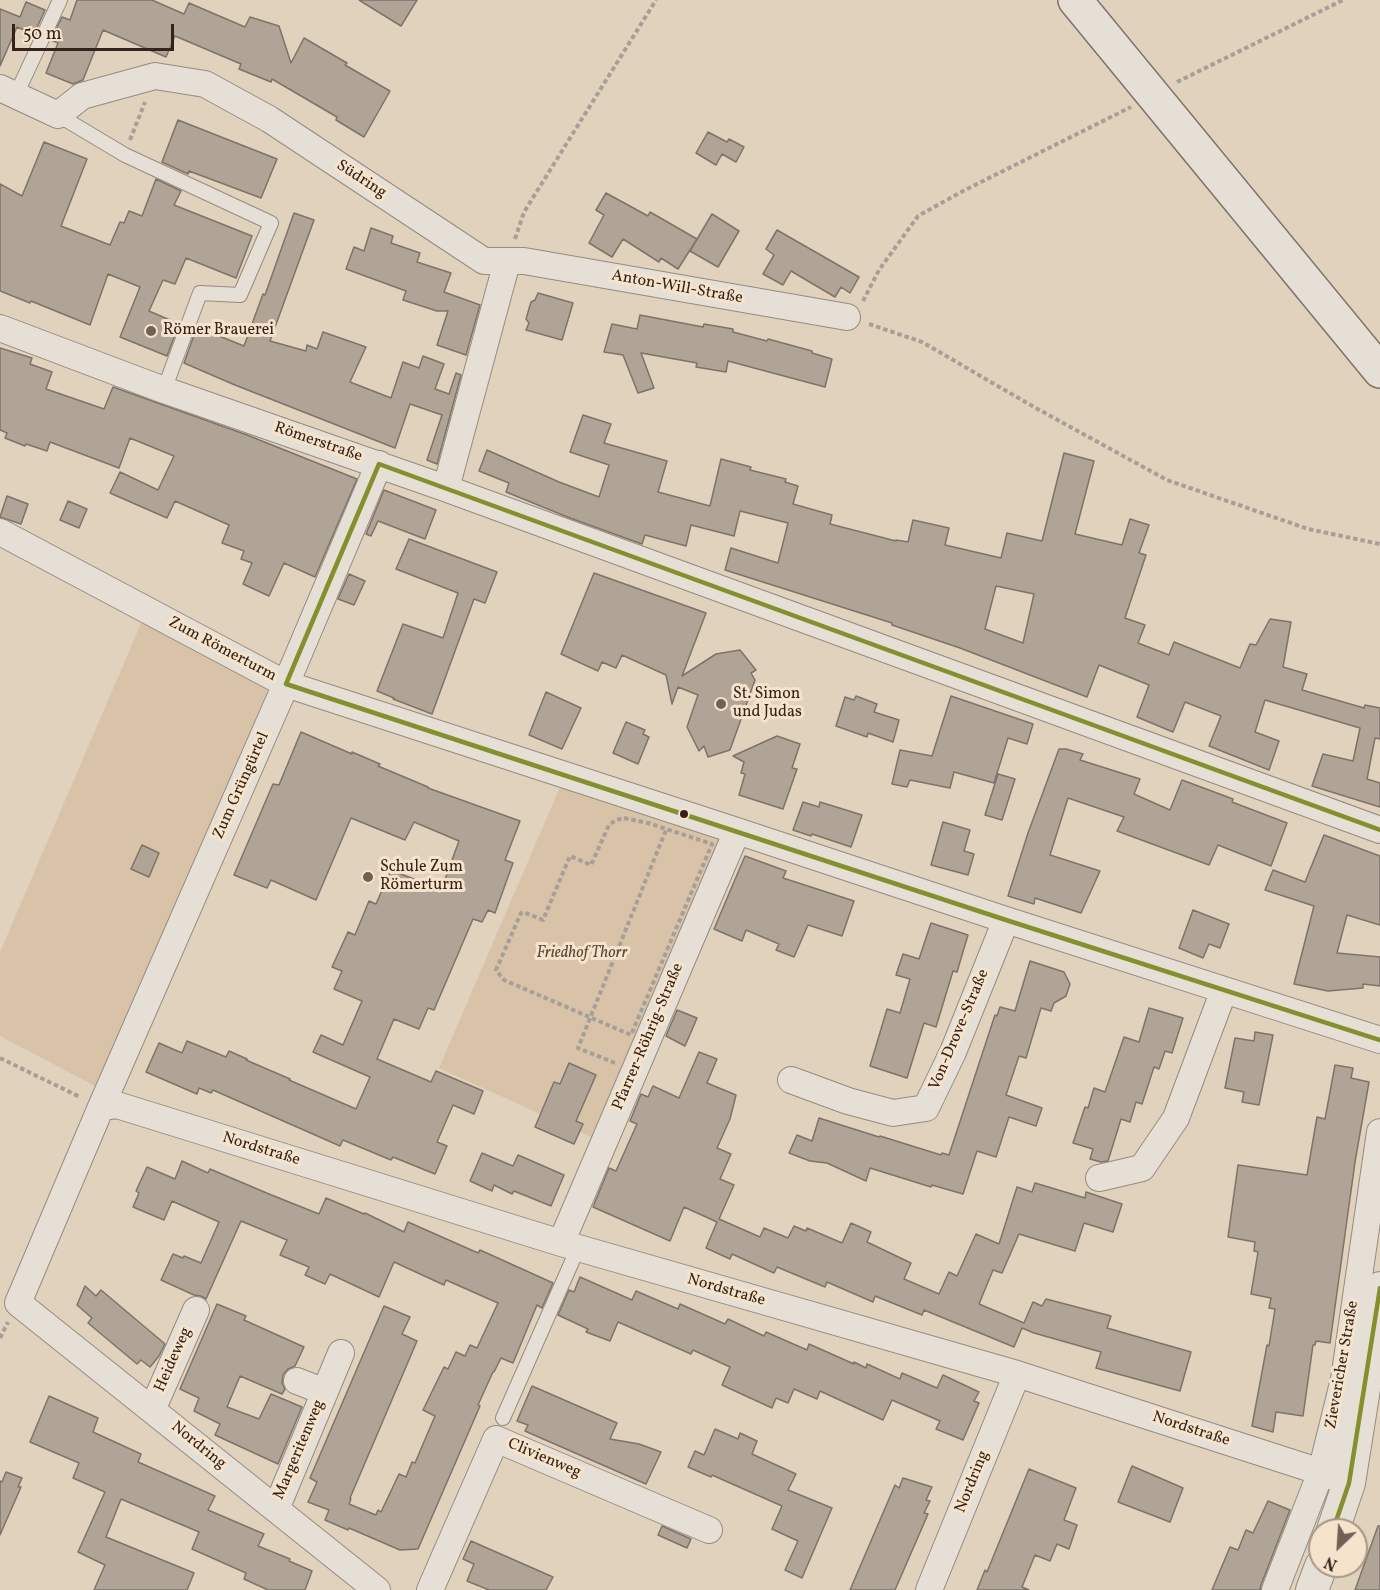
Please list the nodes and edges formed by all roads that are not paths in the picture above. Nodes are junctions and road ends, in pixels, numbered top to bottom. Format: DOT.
graph roads {
  1 [pos="60,0"];
  2 [pos="1075,0"];
  3 [pos="8,91"];
  4 [pos="58,115"];
  5 [pos="507,262"];
  6 [pos="853,318"];
  7 [pos="0,328"];
  8 [pos="1380,371"];
  9 [pos="164,390"];
  10 [pos="379,464"];
  11 [pos="446,488"];
  12 [pos="0,532"];
  13 [pos="286,684"];
  14 [pos="1380,830"];
  15 [pos="737,831"];
  16 [pos="1006,920"];
  17 [pos="1224,990"];
  18 [pos="1380,1041"];
  19 [pos="790,1080"];
  20 [pos="101,1107"];
  21 [pos="1380,1132"];
  22 [pos="1099,1178"];
  23 [pos="569,1246"];
  24 [pos="1380,1288"];
  25 [pos="18,1303"];
  26 [pos="196,1310"];
  27 [pos="341,1353"];
  28 [pos="1017,1374"];
  29 [pos="297,1381"];
  30 [pos="325,1392"];
  31 [pos="152,1410"];
  32 [pos="503,1418"];
  33 [pos="1335,1478"];
  34 [pos="276,1509"];
  35 [pos="1333,1518"];
  36 [pos="709,1530"];
  37 [pos="377,1590"];
  38 [pos="430,1590"];
  39 [pos="929,1590"];
  40 [pos="1275,1590"];
  1 -- 3 [label="lane"];
  2 -- 8 [label="main road"];
  3 -- 4 [label="street"];
  4 -- 5 [label="street, Südring"];
  4 -- 9 [label="lane"];
  5 -- 6 [label="street, Anton-Will-Straße"];
  5 -- 11 [label="street"];
  7 -- 9 [label="street, Römerstraße"];
  9 -- 10 [label="street, Römerstraße"];
  10 -- 11 [label="street, Römerstraße"];
  10 -- 13 [label="street, Zum Grüngürtel"];
  11 -- 14 [label="street, Römerstraße"];
  12 -- 13 [label="street, Zum Römerturm"];
  13 -- 15 [label="street, Zum Römerturm"];
  13 -- 20 [label="street, Zum Grüngürtel"];
  15 -- 16 [label="street, Zum Römerturm"];
  15 -- 23 [label="street, Pfarrer-Röhrig-Straße"];
  16 -- 17 [label="street, Zum Römerturm"];
  16 -- 19 [label="street, Von-Drove-Straße"];
  17 -- 18 [label="street, Zum Römerturm"];
  17 -- 22 [label="street"];
  20 -- 23 [label="street, Nordstraße"];
  20 -- 25 [label="street, Zum Grüngürtel"];
  21 -- 33 [label="street, Zievericher Straße"];
  23 -- 28 [label="street, Nordstraße"];
  23 -- 32 [label="lane"];
  24 -- 33 [label="street, Zievericher Straße"];
  25 -- 31 [label="street, Nordring"];
  26 -- 31 [label="street, Heideweg"];
  27 -- 30 [label="street, Margeritenweg"];
  28 -- 33 [label="street, Nordstraße"];
  28 -- 39 [label="street, Nordring"];
  29 -- 30 [label="street, Margeritenweg"];
  30 -- 34 [label="street, Margeritenweg"];
  31 -- 34 [label="street, Nordring"];
  33 -- 35 [label="street, Zievericher Straße"];
  33 -- 40 [label="street, Zievericher Straße"];
  34 -- 37 [label="street, Nordring"];
  36 -- 38 [label="street, Clivienweg"];
}
